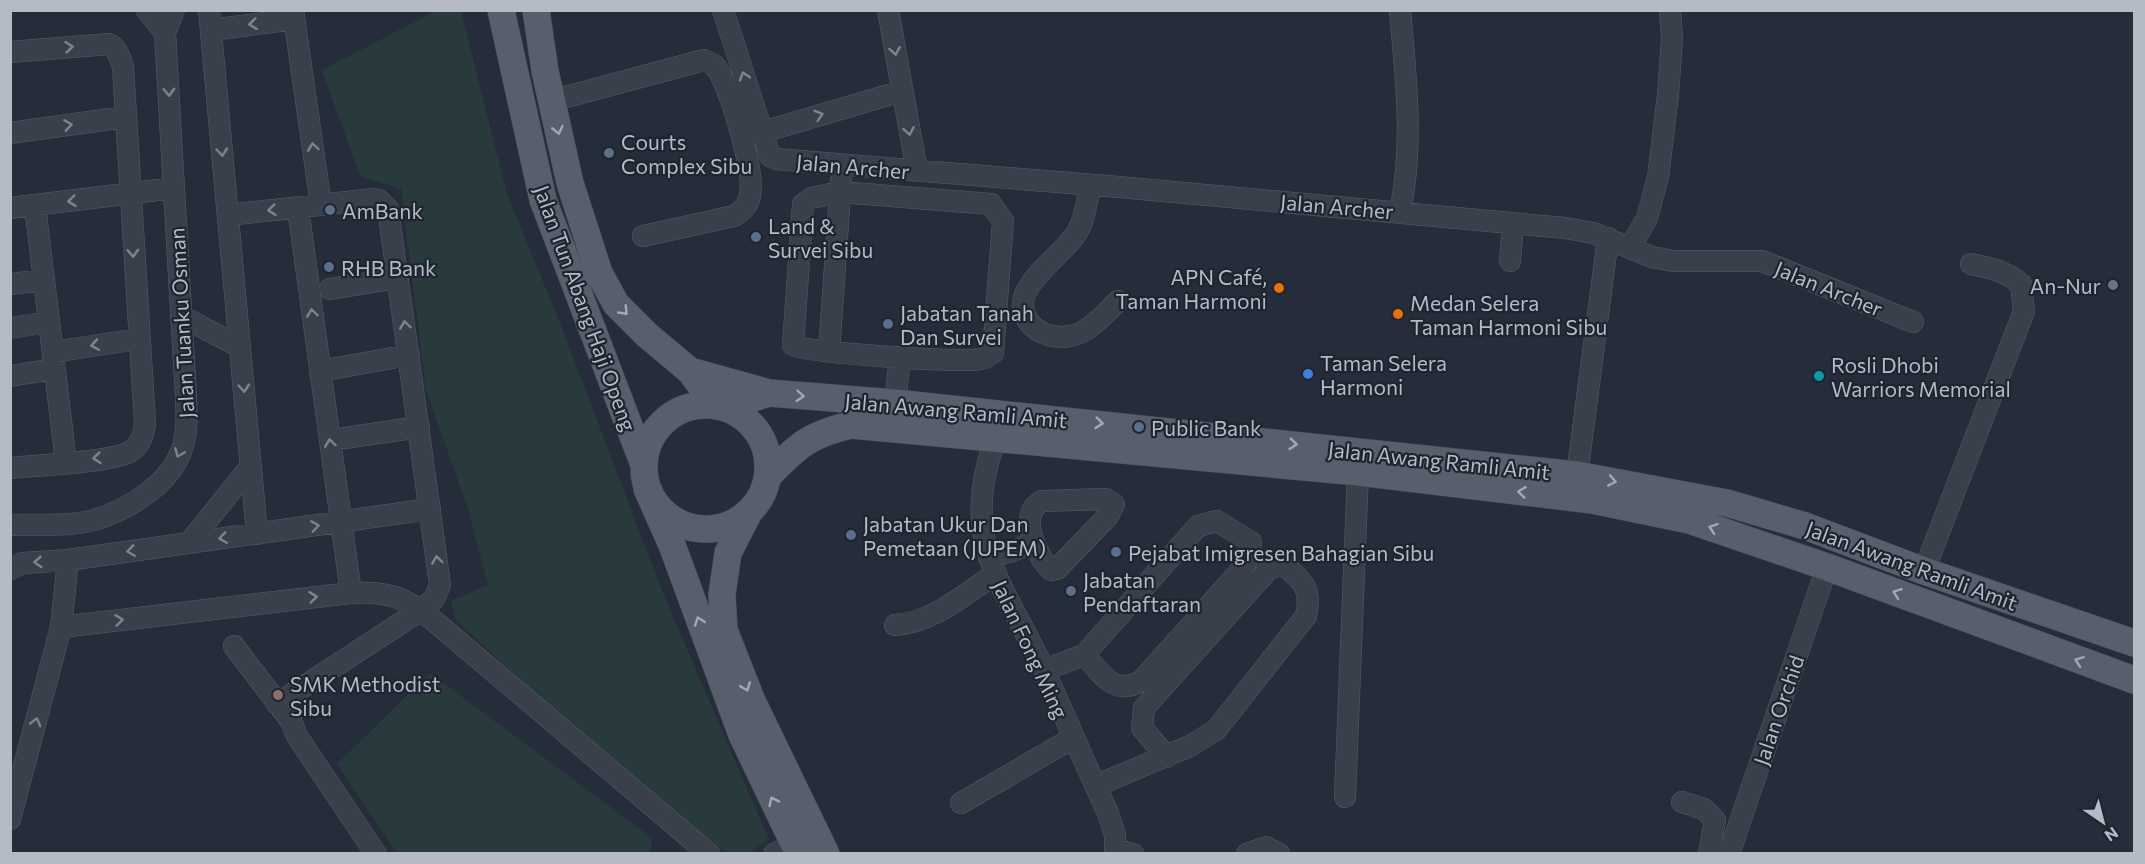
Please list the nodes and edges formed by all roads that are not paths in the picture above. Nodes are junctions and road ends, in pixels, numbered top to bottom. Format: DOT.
graph roads {
  1 [pos="147,10"];
  2 [pos="174,10"];
  3 [pos="492,10"];
  4 [pos="501,10"];
  5 [pos="536,10"];
  6 [pos="544,10"];
  7 [pos="723,10"];
  8 [pos="888,10"];
  9 [pos="1400,10"];
  10 [pos="1670,10"];
  11 [pos="294,15"];
  12 [pos="210,20"];
  13 [pos="165,33"];
  14 [pos="10,52"];
  15 [pos="545,71"];
  16 [pos="902,91"];
  17 [pos="551,101"];
  18 [pos="125,117"];
  19 [pos="762,132"];
  20 [pos="10,133"];
  21 [pos="528,134"];
  22 [pos="842,165"];
  23 [pos="917,171"];
  24 [pos="1090,185"];
  25 [pos="174,188"];
  26 [pos="840,192"];
  27 [pos="130,195"];
  28 [pos="321,205"];
  29 [pos="35,206"];
  30 [pos="10,208"];
  31 [pos="298,208"];
  32 [pos="1400,212"];
  33 [pos="228,215"];
  34 [pos="1513,225"];
  35 [pos="643,236"];
  36 [pos="1608,238"];
  37 [pos="1631,246"];
  38 [pos="1510,261"];
  39 [pos="1971,264"];
  40 [pos="398,278"];
  41 [pos="44,280"];
  42 [pos="10,284"];
  43 [pos="330,289"];
  44 [pos="1118,301"];
  45 [pos="181,316"];
  46 [pos="49,321"];
  47 [pos="1913,322"];
  48 [pos="10,328"];
  49 [pos="138,339"];
  50 [pos="240,347"];
  51 [pos="829,351"];
  52 [pos="409,355"];
  53 [pos="900,357"];
  54 [pos="54,361"];
  55 [pos="320,371"];
  56 [pos="690,371"];
  57 [pos="10,376"];
  58 [pos="770,393"];
  59 [pos="895,403"];
  60 [pos="719,406"];
  61 [pos="419,427"];
  62 [pos="345,438"];
  63 [pos="996,438"];
  64 [pos="66,462"];
  65 [pos="251,466"];
  66 [pos="10,468"];
  67 [pos="1358,472"];
  68 [pos="1577,475"];
  69 [pos="768,476"];
  70 [pos="646,477"];
  71 [pos="430,509"];
  72 [pos="749,512"];
  73 [pos="341,522"];
  74 [pos="10,525"];
  75 [pos="257,534"];
  76 [pos="1034,542"];
  77 [pos="189,543"];
  78 [pos="68,560"];
  79 [pos="992,566"];
  80 [pos="1827,567"];
  81 [pos="10,569"];
  82 [pos="1924,571"];
  83 [pos="351,593"];
  84 [pos="421,610"];
  85 [pos="895,625"];
  86 [pos="61,627"];
  87 [pos="2134,643"];
  88 [pos="234,646"];
  89 [pos="1084,655"];
  90 [pos="1044,670"];
  91 [pos="2134,680"];
  92 [pos="277,704"];
  93 [pos="1073,738"];
  94 [pos="20,745"];
  95 [pos="1167,757"];
  96 [pos="1095,786"];
  97 [pos="1345,797"];
  98 [pos="1682,802"];
  99 [pos="961,803"];
  100 [pos="10,819"];
  101 [pos="789,850"];
  102 [pos="1121,852"];
  103 [pos="376,854"];
  104 [pos="709,854"];
  105 [pos="826,854"];
  106 [pos="1247,854"];
  107 [pos="1279,854"];
  108 [pos="1710,854"];
  109 [pos="1729,854"];
  1 -- 13 [label="street"];
  2 -- 13 [label="street"];
  3 -- 21 [label="main road"];
  4 -- 21 [label="main road, Jalan Tun Abang Haji Openg"];
  5 -- 15 [label="main road, Jalan Tun Abang Haji Openg"];
  6 -- 15 [label="main road"];
  19 -- 7 [label="street, Jalan Archer, one-way"];
  8 -- 16 [label="street, one-way"];
  9 -- 32 [label="street"];
  10 -- 37 [label="street"];
  11 -- 12 [label="street, one-way"];
  28 -- 11 [label="street, one-way"];
  12 -- 33 [label="street, one-way"];
  13 -- 25 [label="street, Jalan Tuanku Osman, one-way"];
  14 -- 18 [label="street, one-way"];
  15 -- 17 [label="main road, Jalan Tun Abang Haji Openg"];
  19 -- 16 [label="street, one-way"];
  16 -- 23 [label="street, one-way"];
  17 -- 35 [label="street"];
  17 -- 56 [label="main road, Jalan Tun Abang Haji Openg, one-way"];
  20 -- 18 [label="street, one-way"];
  18 -- 27 [label="street"];
  19 -- 22 [label="street, Jalan Archer"];
  21 -- 70 [label="main road, Jalan Tun Abang Haji Openg"];
  22 -- 23 [label="street, Jalan Archer"];
  22 -- 26 [label="street"];
  23 -- 24 [label="street, Jalan Archer"];
  24 -- 32 [label="street, Jalan Archer"];
  24 -- 44 [label="street"];
  25 -- 27 [label="street"];
  25 -- 45 [label="street, Jalan Tuanku Osman"];
  26 -- 51 [label="street"];
  26 -- 51 [label="street"];
  26 -- 53 [label="street"];
  27 -- 29 [label="street, one-way"];
  27 -- 49 [label="street, one-way"];
  28 -- 31 [label="street"];
  28 -- 40 [label="street"];
  29 -- 30 [label="street"];
  29 -- 41 [label="street"];
  31 -- 33 [label="street, one-way"];
  55 -- 31 [label="street, one-way"];
  32 -- 34 [label="street, Jalan Archer"];
  33 -- 50 [label="street"];
  34 -- 36 [label="street, Jalan Archer"];
  34 -- 38 [label="street"];
  36 -- 37 [label="street, Jalan Archer"];
  36 -- 68 [label="street"];
  37 -- 47 [label="street, Jalan Archer"];
  39 -- 82 [label="street"];
  40 -- 43 [label="street"];
  52 -- 40 [label="street, one-way"];
  41 -- 42 [label="street"];
  41 -- 46 [label="street"];
  45 -- 50 [label="street"];
  45 -- 74 [label="street, Jalan Tuanku Osman, one-way"];
  46 -- 48 [label="street"];
  46 -- 54 [label="street"];
  49 -- 54 [label="street, one-way"];
  49 -- 64 [label="street, one-way"];
  50 -- 65 [label="street, one-way"];
  51 -- 53 [label="street"];
  52 -- 55 [label="street"];
  52 -- 61 [label="street"];
  53 -- 59 [label="street"];
  54 -- 57 [label="street"];
  54 -- 64 [label="street"];
  73 -- 55 [label="street, one-way"];
  56 -- 58 [label="main road"];
  56 -- 60 [label="main road, Jalan Tun Abang Haji Openg"];
  58 -- 59 [label="main road, Jalan Awang Ramli Amit, one-way"];
  58 -- 60 [label="main road, Jalan Awang Ramli Amit"];
  59 -- 68 [label="main road, Jalan Awang Ramli Amit, one-way"];
  60 -- 69 [label="main road"];
  60 -- 70 [label="main road"];
  61 -- 62 [label="street"];
  61 -- 71 [label="street"];
  63 -- 67 [label="main road, Jalan Awang Ramli Amit"];
  63 -- 69 [label="main road, Jalan Awang Ramli Amit"];
  63 -- 79 [label="street, Jalan Fong Ming"];
  64 -- 66 [label="street"];
  65 -- 75 [label="street"];
  65 -- 77 [label="street"];
  80 -- 67 [label="main road, Jalan Awang Ramli Amit, one-way"];
  67 -- 97 [label="street"];
  68 -- 82 [label="main road, Jalan Awang Ramli Amit, one-way"];
  69 -- 72 [label="main road"];
  70 -- 72 [label="main road"];
  101 -- 70 [label="main road, Jalan Tun Abang Haji Openg, one-way"];
  71 -- 73 [label="street"];
  84 -- 71 [label="street, one-way"];
  72 -- 105 [label="main road, one-way"];
  75 -- 73 [label="street, one-way"];
  73 -- 83 [label="street"];
  75 -- 77 [label="street, one-way"];
  76 -- 79 [label="street"];
  77 -- 78 [label="street, one-way"];
  78 -- 81 [label="street, one-way"];
  78 -- 86 [label="street"];
  79 -- 85 [label="street"];
  79 -- 90 [label="street, Jalan Fong Ming"];
  91 -- 80 [label="main road, Jalan Awang Ramli Amit, one-way"];
  80 -- 109 [label="street, Jalan Orchid"];
  82 -- 87 [label="main road, Jalan Awang Ramli Amit"];
  83 -- 84 [label="street"];
  86 -- 83 [label="street, one-way"];
  84 -- 92 [label="street"];
  84 -- 104 [label="street"];
  94 -- 86 [label="street, one-way"];
  88 -- 92 [label="street"];
  89 -- 89 [label="street"];
  89 -- 90 [label="street"];
  90 -- 93 [label="street, Jalan Fong Ming"];
  92 -- 103 [label="street"];
  93 -- 96 [label="street, Jalan Fong Ming"];
  93 -- 99 [label="street"];
  94 -- 100 [label="street"];
  95 -- 95 [label="street"];
  95 -- 96 [label="street"];
  96 -- 102 [label="street, Jalan Fong Ming"];
  98 -- 108 [label="street"];
  106 -- 107 [label="street"];
}
